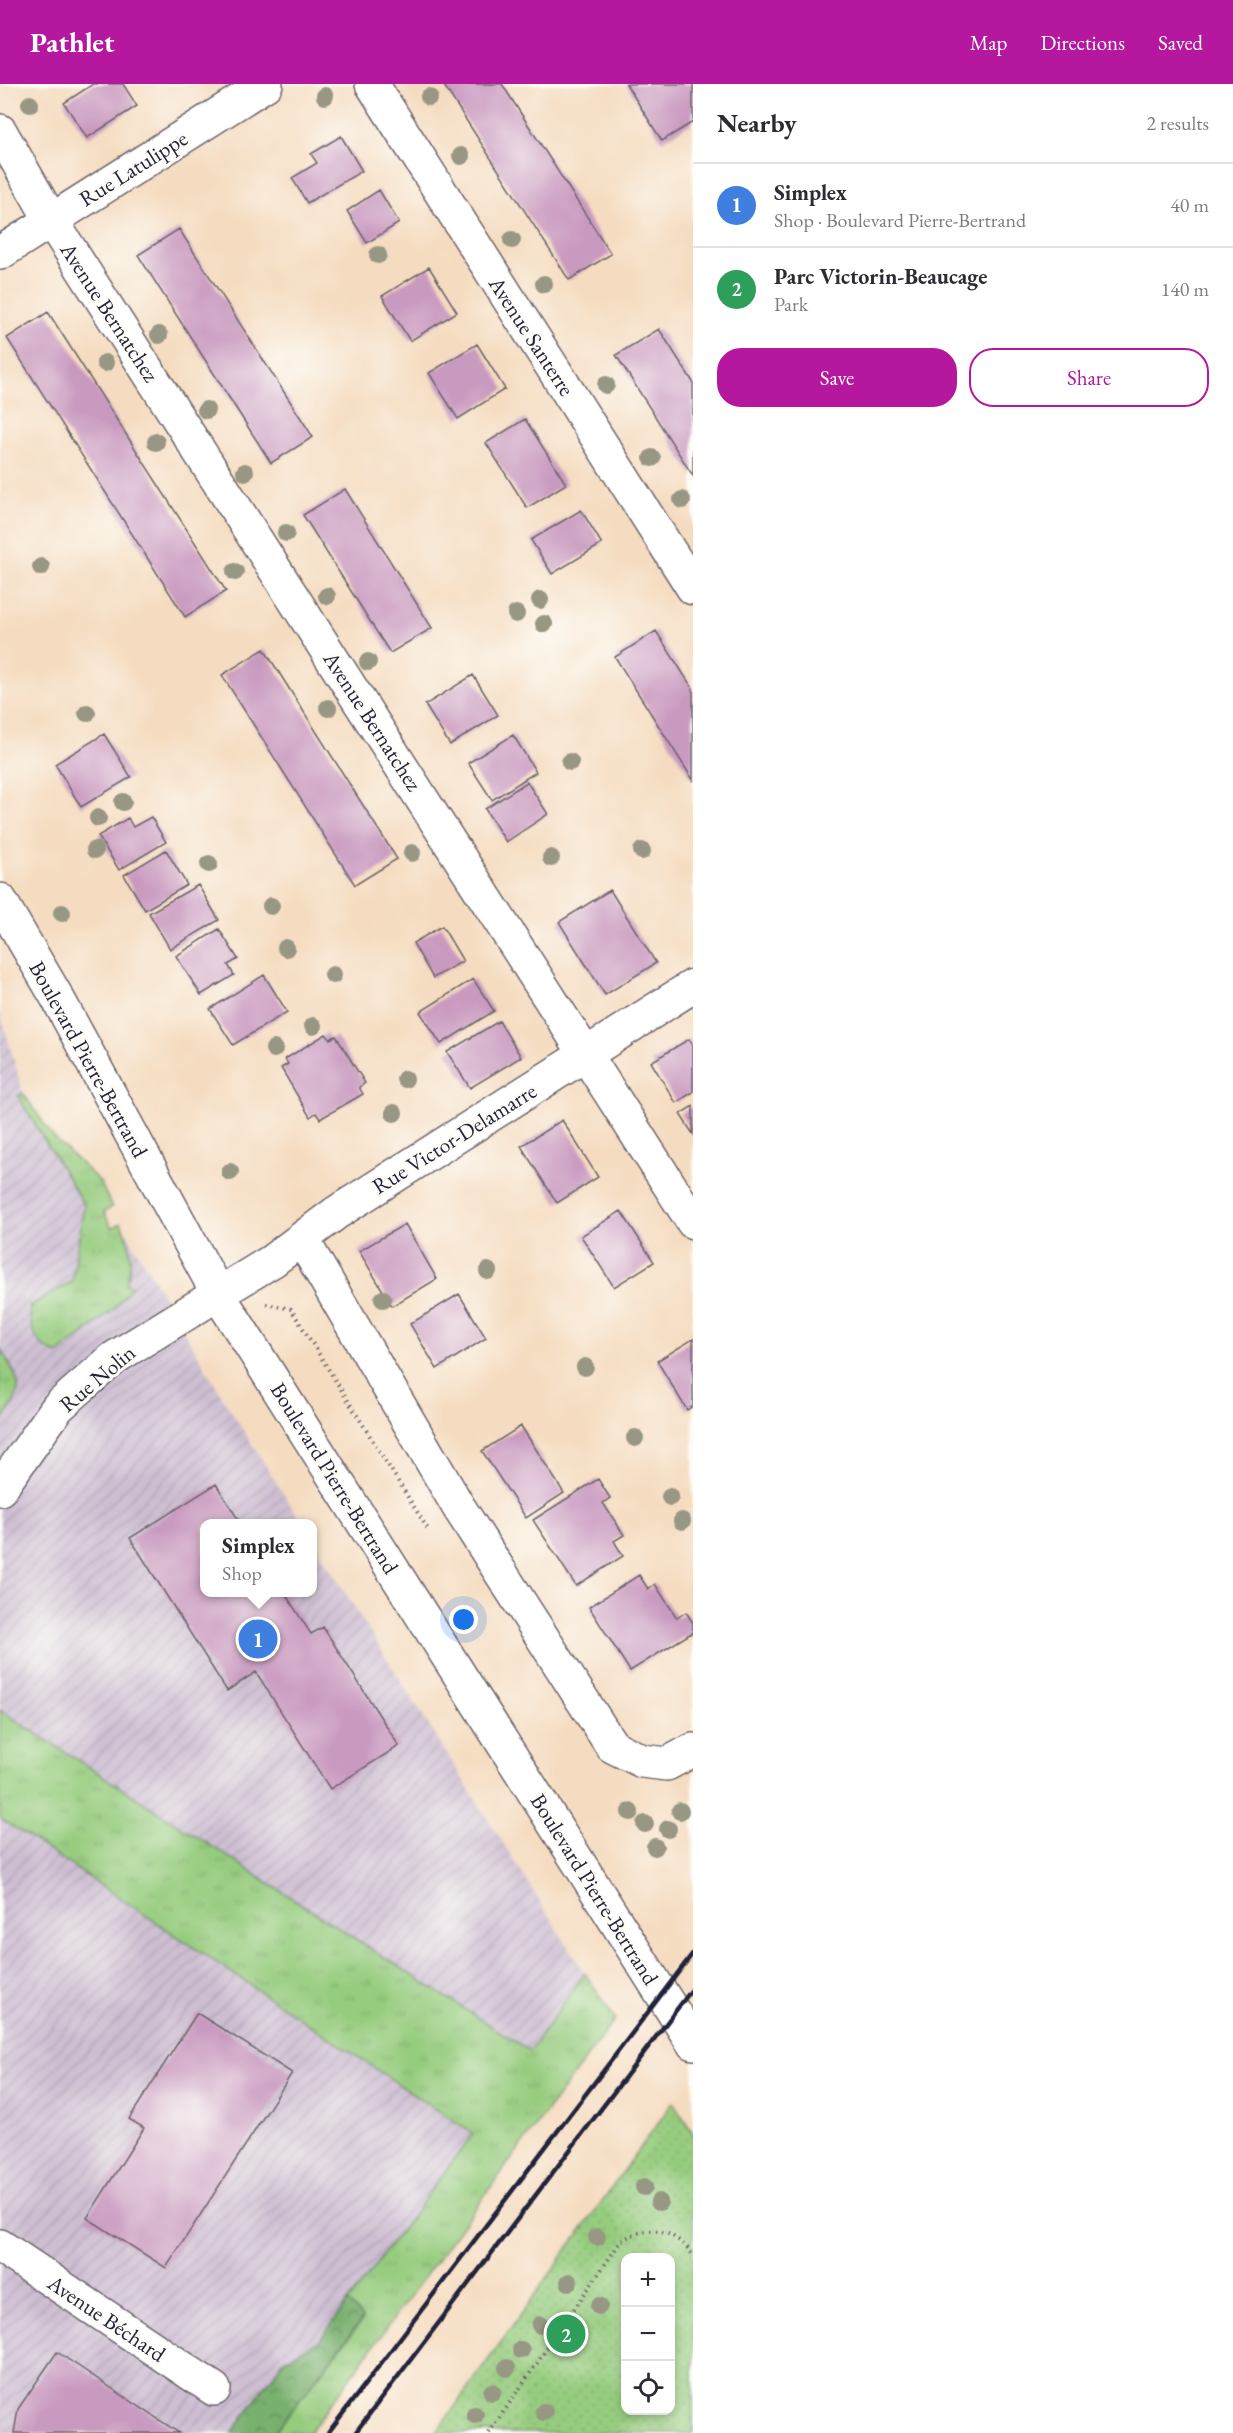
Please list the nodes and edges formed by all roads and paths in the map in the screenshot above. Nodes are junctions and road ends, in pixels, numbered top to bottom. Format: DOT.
graph roads {
  1 [pos="266,84"];
  2 [pos="372,84"];
  3 [pos="0,131"];
  4 [pos="51,220"];
  5 [pos="0,253"];
  6 [pos="693,588"];
  7 [pos="0,900"];
  8 [pos="693,987"];
  9 [pos="587,1054"];
  10 [pos="693,1222"];
  11 [pos="302,1239"];
  12 [pos="218,1294"];
  13 [pos="291,1310"];
  14 [pos="0,1489"];
  15 [pos="429,1531"];
  16 [pos="693,1750"];
  17 [pos="693,2043"];
  18 [pos="0,2246"];
  19 [pos="693,2255"];
  20 [pos="214,2389"];
  21 [pos="489,2433"];
  1 -- 4 [label="street, Rue Latulippe"];
  2 -- 6 [label="street, Avenue Santerre"];
  3 -- 4 [label="street, Avenue Bernatchez"];
  4 -- 5 [label="street, Rue Latulippe"];
  4 -- 9 [label="street, Avenue Bernatchez"];
  7 -- 12 [label="street, Boulevard Pierre-Bertrand"];
  8 -- 9 [label="street, Rue Victor-Delamarre"];
  9 -- 10 [label="street, Avenue Bernatchez"];
  9 -- 11 [label="street, Rue Victor-Delamarre"];
  11 -- 12 [label="street, Rue Victor-Delamarre"];
  11 -- 16 [label="street"];
  12 -- 14 [label="street, Rue Nolin"];
  12 -- 17 [label="street, Boulevard Pierre-Bertrand"];
  13 -- 15 [label="path"];
  18 -- 20 [label="street, Avenue Béchard"];
  19 -- 21 [label="path"];
}
